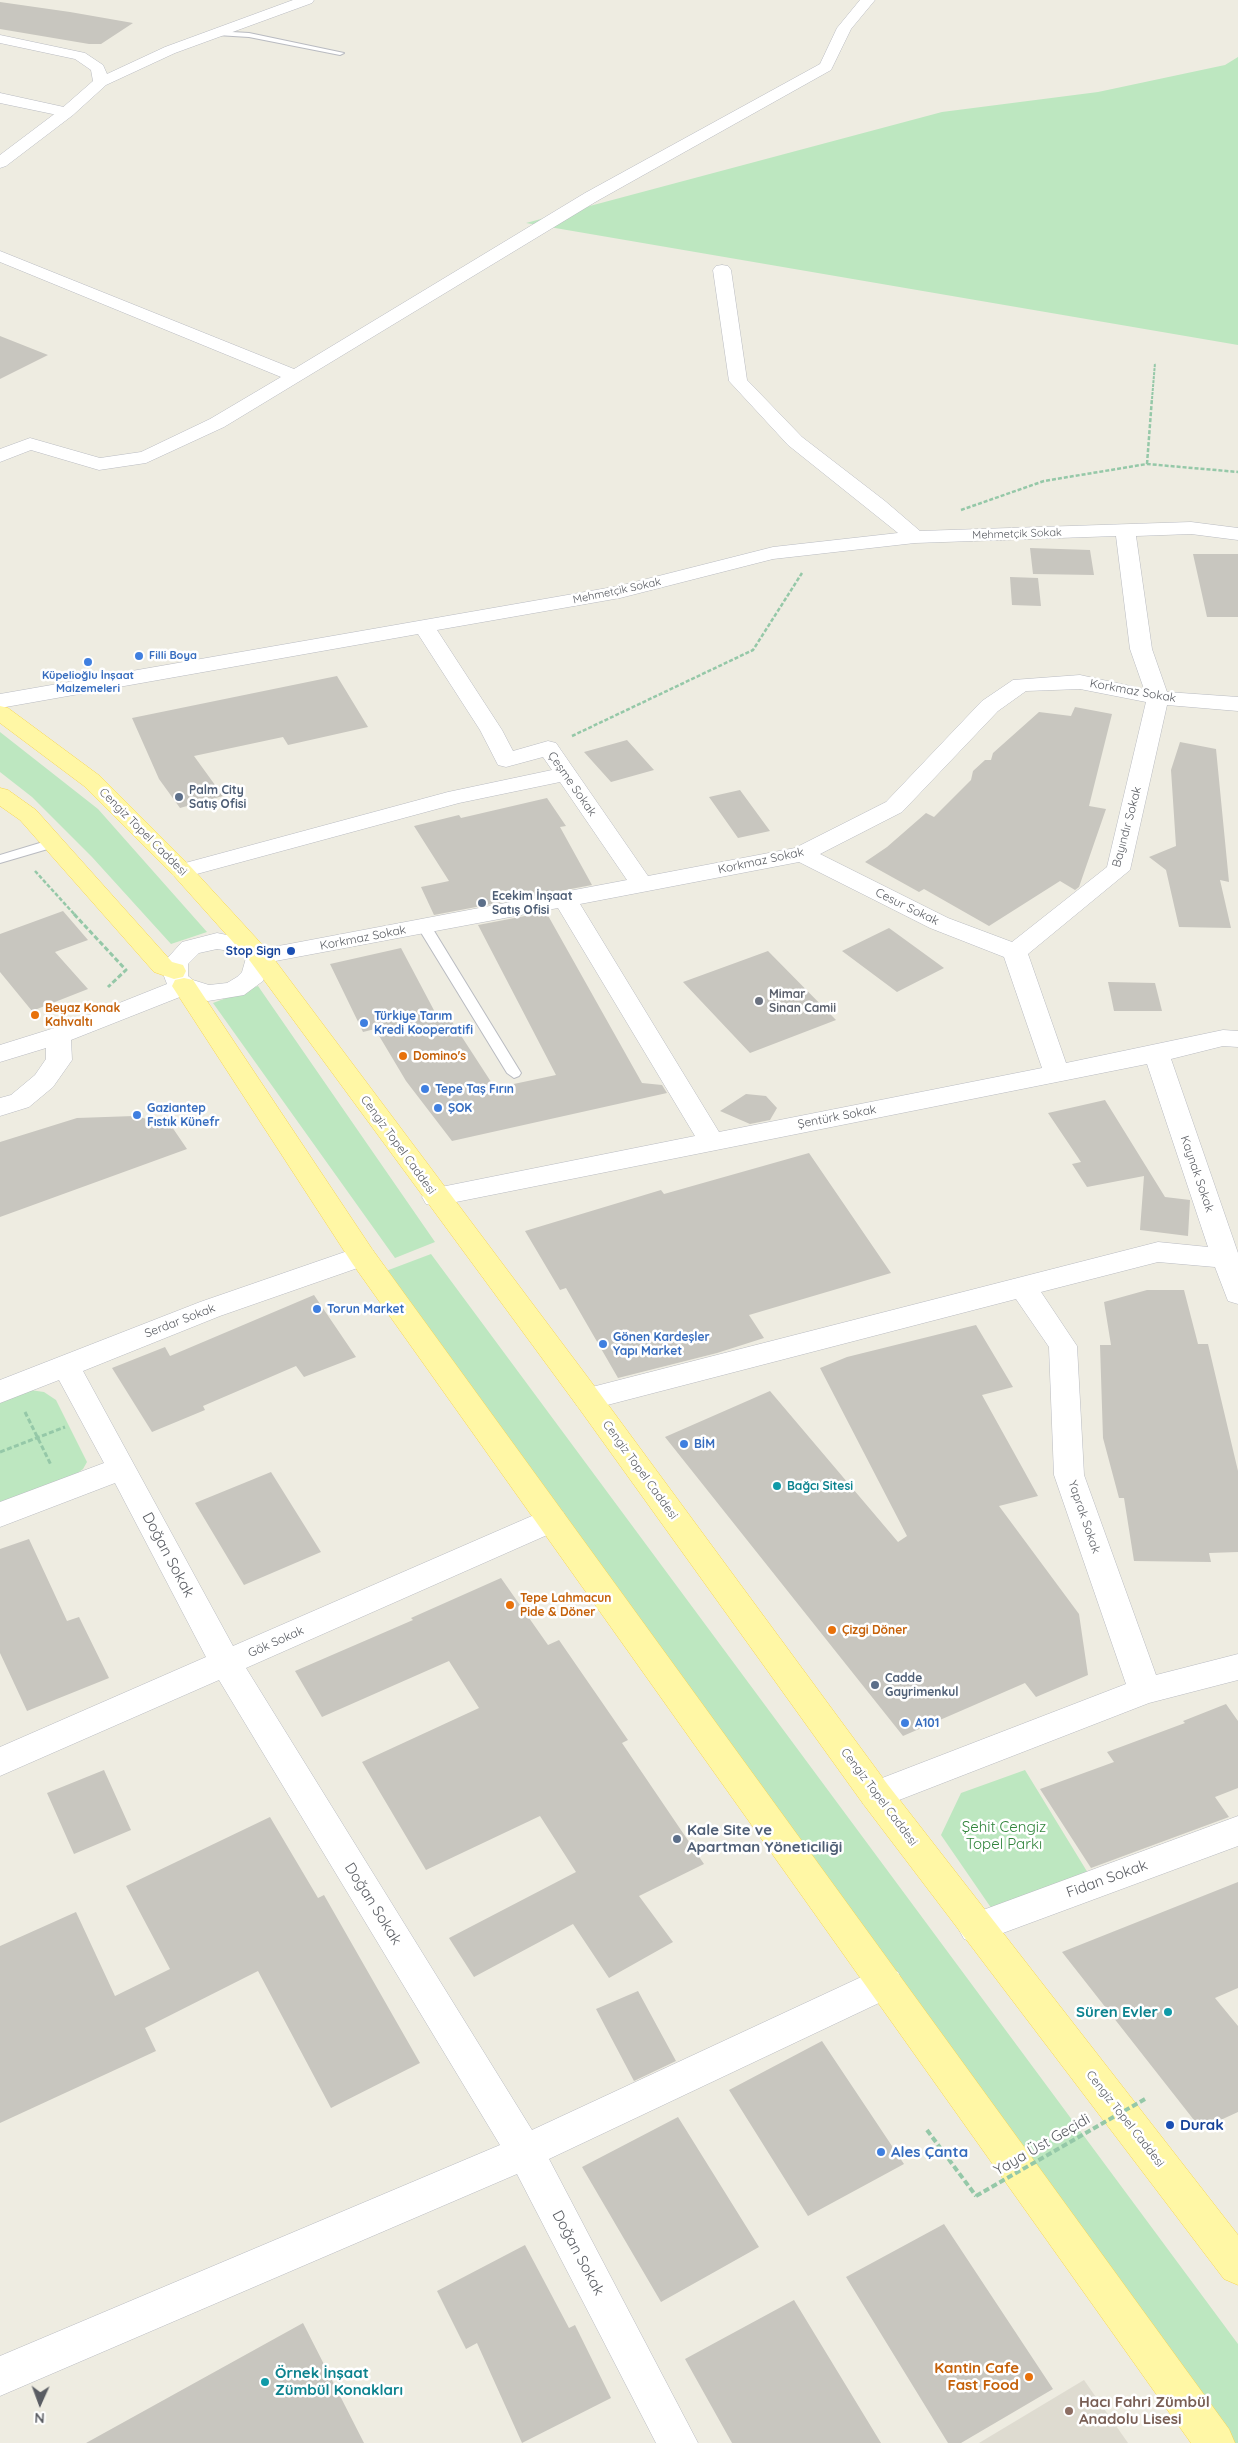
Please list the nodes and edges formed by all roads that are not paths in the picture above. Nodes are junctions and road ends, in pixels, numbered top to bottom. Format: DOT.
graph roads {
  1 [pos="307,0"];
  2 [pos="868,0"];
  3 [pos="217,33"];
  4 [pos="0,39"];
  5 [pos="340,53"];
  6 [pos="101,82"];
  7 [pos="0,98"];
  8 [pos="67,112"];
  9 [pos="0,163"];
  10 [pos="0,256"];
  11 [pos="722,270"];
  12 [pos="295,376"];
  13 [pos="0,456"];
  14 [pos="1125,530"];
  15 [pos="911,533"];
  16 [pos="1238,534"];
  17 [pos="424,626"];
  18 [pos="1158,698"];
  19 [pos="0,701"];
  20 [pos="1238,704"];
  21 [pos="0,713"];
  22 [pos="566,774"];
  23 [pos="0,795"];
  24 [pos="53,843"];
  25 [pos="802,854"];
  26 [pos="0,859"];
  27 [pos="182,871"];
  28 [pos="642,885"];
  29 [pos="565,899"];
  30 [pos="424,926"];
  31 [pos="1015,952"];
  32 [pos="259,956"];
  33 [pos="179,978"];
  34 [pos="58,1035"];
  35 [pos="1238,1039"];
  36 [pos="0,1054"];
  37 [pos="1156,1054"];
  38 [pos="514,1073"];
  39 [pos="1057,1074"];
  40 [pos="0,1107"];
  41 [pos="712,1142"];
  42 [pos="436,1197"];
  43 [pos="362,1256"];
  44 [pos="1225,1258"];
  45 [pos="1023,1288"];
  46 [pos="1238,1294"];
  47 [pos="66,1366"];
  48 [pos="11,1399"];
  49 [pos="588,1399"];
  50 [pos="122,1468"];
  51 [pos="0,1515"];
  52 [pos="552,1520"];
  53 [pos="226,1664"];
  54 [pos="1238,1668"];
  55 [pos="1145,1691"];
  56 [pos="0,1762"];
  57 [pos="876,1795"];
  58 [pos="1238,1831"];
  59 [pos="976,1928"];
  60 [pos="885,1983"];
  61 [pos="525,2152"];
  62 [pos="1238,2266"];
  63 [pos="0,2376"];
  64 [pos="678,2443"];
  65 [pos="1215,2443"];
  1 -- 3 [label="street"];
  2 -- 12 [label="street"];
  3 -- 5 [label="lane"];
  3 -- 6 [label="street"];
  4 -- 6 [label="street"];
  6 -- 8 [label="street"];
  7 -- 8 [label="street"];
  8 -- 9 [label="street"];
  10 -- 12 [label="street"];
  11 -- 15 [label="street"];
  12 -- 13 [label="street"];
  14 -- 15 [label="street, Mehmetçik Sokak"];
  14 -- 16 [label="street, Mehmetçik Sokak"];
  14 -- 18 [label="street"];
  15 -- 17 [label="street, Mehmetçik Sokak"];
  17 -- 19 [label="street, Mehmetçik Sokak"];
  17 -- 22 [label="street, Çeşme Sokak"];
  18 -- 20 [label="street, Korkmaz Sokak"];
  18 -- 25 [label="street, Korkmaz Sokak"];
  18 -- 31 [label="street, Bayındır Sokak"];
  21 -- 27 [label="main road, Cengiz Topel Caddesi"];
  22 -- 27 [label="street"];
  22 -- 28 [label="street, Çeşme Sokak"];
  23 -- 24 [label="main road"];
  24 -- 26 [label="lane"];
  24 -- 33 [label="main road"];
  25 -- 28 [label="street, Korkmaz Sokak"];
  25 -- 31 [label="street, Cesur Sokak"];
  27 -- 32 [label="main road, Cengiz Topel Caddesi"];
  28 -- 29 [label="street, Korkmaz Sokak"];
  29 -- 30 [label="street, Korkmaz Sokak"];
  29 -- 41 [label="street"];
  30 -- 32 [label="street, Korkmaz Sokak"];
  30 -- 38 [label="lane"];
  31 -- 39 [label="street"];
  32 -- 33 [label="street"];
  32 -- 33 [label="street"];
  32 -- 42 [label="main road, Cengiz Topel Caddesi"];
  33 -- 34 [label="street"];
  33 -- 43 [label="main road"];
  34 -- 36 [label="street"];
  34 -- 40 [label="street"];
  35 -- 37 [label="street, Şentürk Sokak"];
  37 -- 39 [label="street, Şentürk Sokak"];
  37 -- 44 [label="street, Kaynak Sokak"];
  39 -- 41 [label="street, Şentürk Sokak"];
  41 -- 42 [label="street, Şentürk Sokak"];
  42 -- 49 [label="main road, Cengiz Topel Caddesi"];
  43 -- 47 [label="street, Serdar Sokak"];
  43 -- 52 [label="main road"];
  44 -- 45 [label="street"];
  44 -- 46 [label="street, Kaynak Sokak"];
  45 -- 49 [label="street"];
  45 -- 55 [label="street, Yaprak Sokak"];
  47 -- 48 [label="street, Serdar Sokak"];
  47 -- 50 [label="street, Doğan Sokak"];
  49 -- 57 [label="main road, Cengiz Topel Caddesi"];
  50 -- 51 [label="street"];
  50 -- 53 [label="street, Doğan Sokak"];
  52 -- 53 [label="street, Gök Sokak"];
  52 -- 60 [label="main road"];
  53 -- 56 [label="street, Gök Sokak"];
  53 -- 61 [label="street, Doğan Sokak"];
  54 -- 55 [label="street"];
  55 -- 57 [label="street"];
  57 -- 59 [label="main road, Cengiz Topel Caddesi"];
  58 -- 59 [label="street, Fidan Sokak"];
  59 -- 62 [label="main road, Cengiz Topel Caddesi"];
  60 -- 61 [label="street"];
  60 -- 65 [label="main road"];
  61 -- 63 [label="street"];
  61 -- 64 [label="street, Doğan Sokak"];
}
